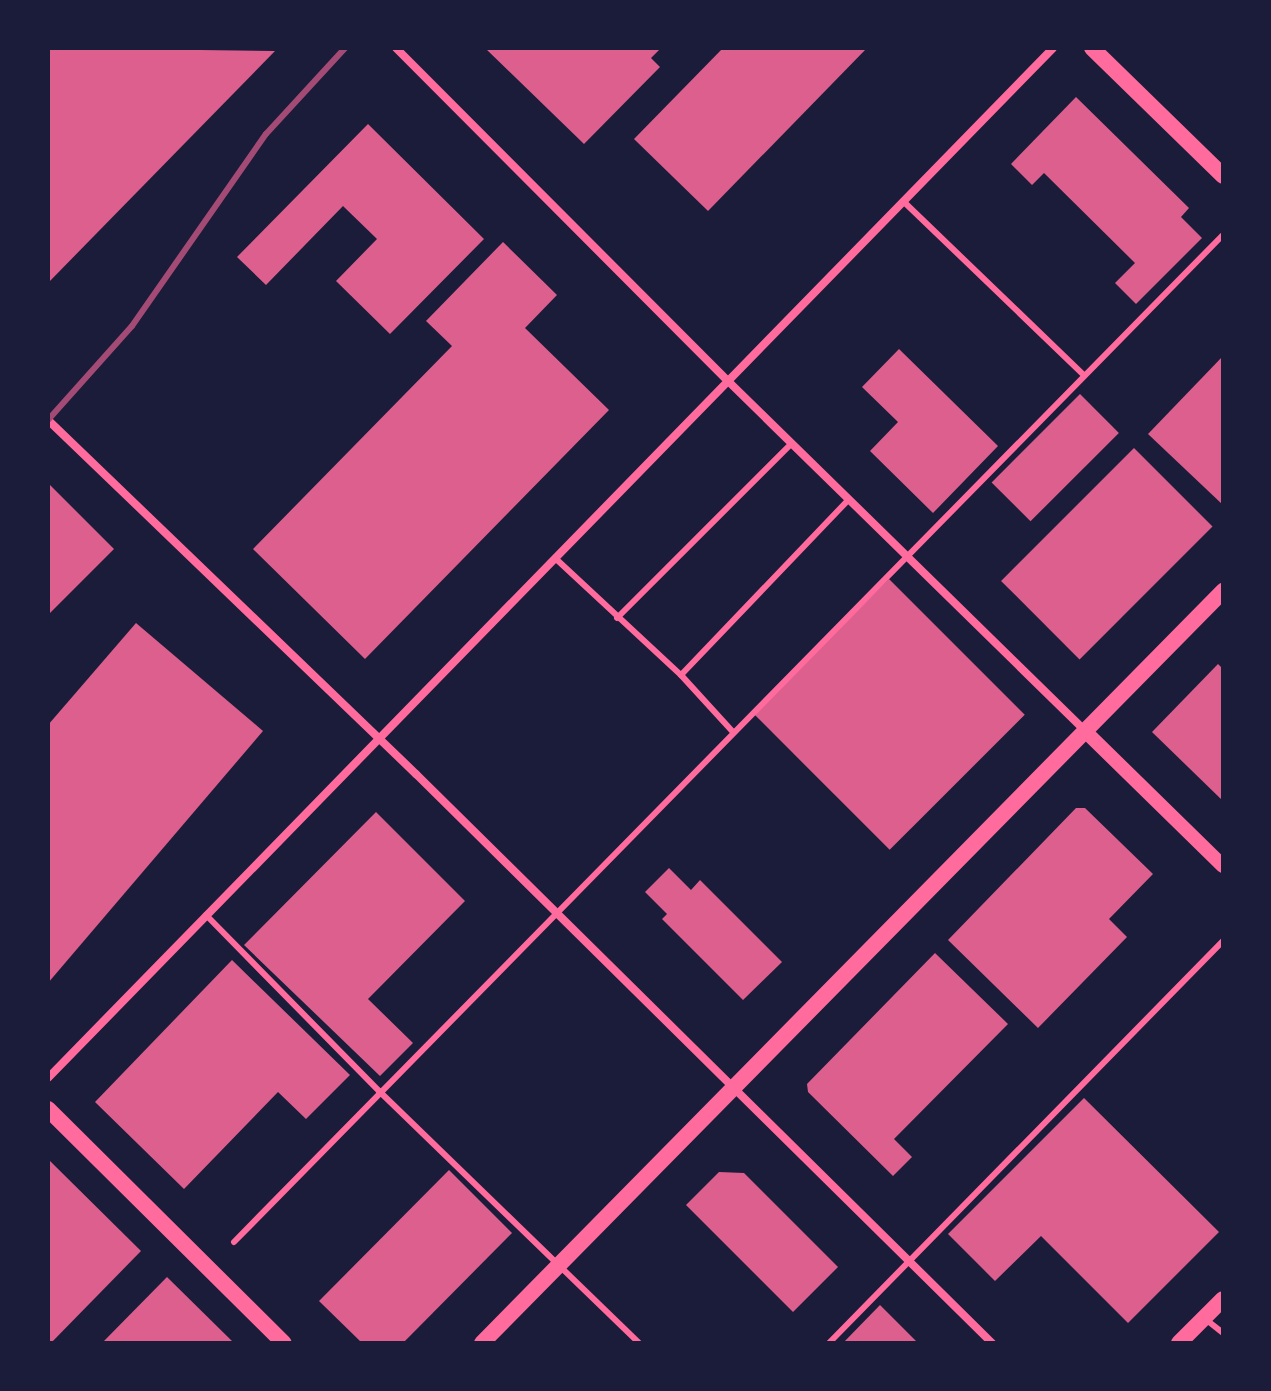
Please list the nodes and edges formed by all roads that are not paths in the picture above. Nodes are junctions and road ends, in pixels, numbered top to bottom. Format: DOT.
graph roads {
  1 [pos="396,48"];
  2 [pos="1053,48"];
  3 [pos="1092,48"];
  4 [pos="1223,176"];
  5 [pos="903,201"];
  6 [pos="1223,235"];
  7 [pos="1084,375"];
  8 [pos="728,381"];
  9 [pos="48,420"];
  10 [pos="792,443"];
  11 [pos="849,499"];
  12 [pos="906,554"];
  13 [pos="555,558"];
  14 [pos="1223,591"];
  15 [pos="617,618"];
  16 [pos="681,675"];
  17 [pos="1085,731"];
  18 [pos="733,732"];
  19 [pos="379,739"];
  20 [pos="1223,866"];
  21 [pos="206,915"];
  22 [pos="556,915"];
  23 [pos="1223,941"];
  24 [pos="48,1078"];
  25 [pos="733,1090"];
  26 [pos="379,1091"];
  27 [pos="48,1109"];
  28 [pos="234,1242"];
  29 [pos="908,1261"];
  30 [pos="559,1264"];
  31 [pos="1223,1299"];
  32 [pos="1204,1318"];
  33 [pos="1223,1333"];
  34 [pos="284,1343"];
  35 [pos="482,1343"];
  36 [pos="639,1343"];
  37 [pos="829,1343"];
  38 [pos="992,1343"];
  39 [pos="1179,1343"];
  1 -- 8 [label="street"];
  2 -- 5 [label="street"];
  3 -- 4 [label="main road"];
  5 -- 7 [label="lane"];
  5 -- 8 [label="street"];
  6 -- 7 [label="lane"];
  7 -- 12 [label="lane"];
  8 -- 10 [label="street"];
  8 -- 13 [label="street"];
  9 -- 19 [label="street"];
  10 -- 11 [label="street"];
  10 -- 15 [label="lane"];
  11 -- 12 [label="street"];
  11 -- 16 [label="lane"];
  12 -- 17 [label="street"];
  12 -- 18 [label="lane"];
  13 -- 15 [label="lane"];
  13 -- 19 [label="street"];
  14 -- 17 [label="main road"];
  15 -- 16 [label="lane"];
  16 -- 18 [label="lane"];
  17 -- 20 [label="street"];
  17 -- 25 [label="main road"];
  18 -- 22 [label="lane"];
  19 -- 21 [label="street"];
  19 -- 22 [label="street"];
  21 -- 24 [label="street"];
  21 -- 26 [label="lane"];
  22 -- 25 [label="street"];
  22 -- 26 [label="lane"];
  23 -- 29 [label="lane"];
  25 -- 29 [label="street"];
  25 -- 30 [label="main road"];
  26 -- 28 [label="lane"];
  26 -- 30 [label="lane"];
  27 -- 34 [label="main road"];
  29 -- 37 [label="lane"];
  29 -- 38 [label="street"];
  30 -- 35 [label="main road"];
  30 -- 36 [label="lane"];
  31 -- 32 [label="main road"];
  32 -- 33 [label="lane"];
  32 -- 39 [label="main road"];
}
